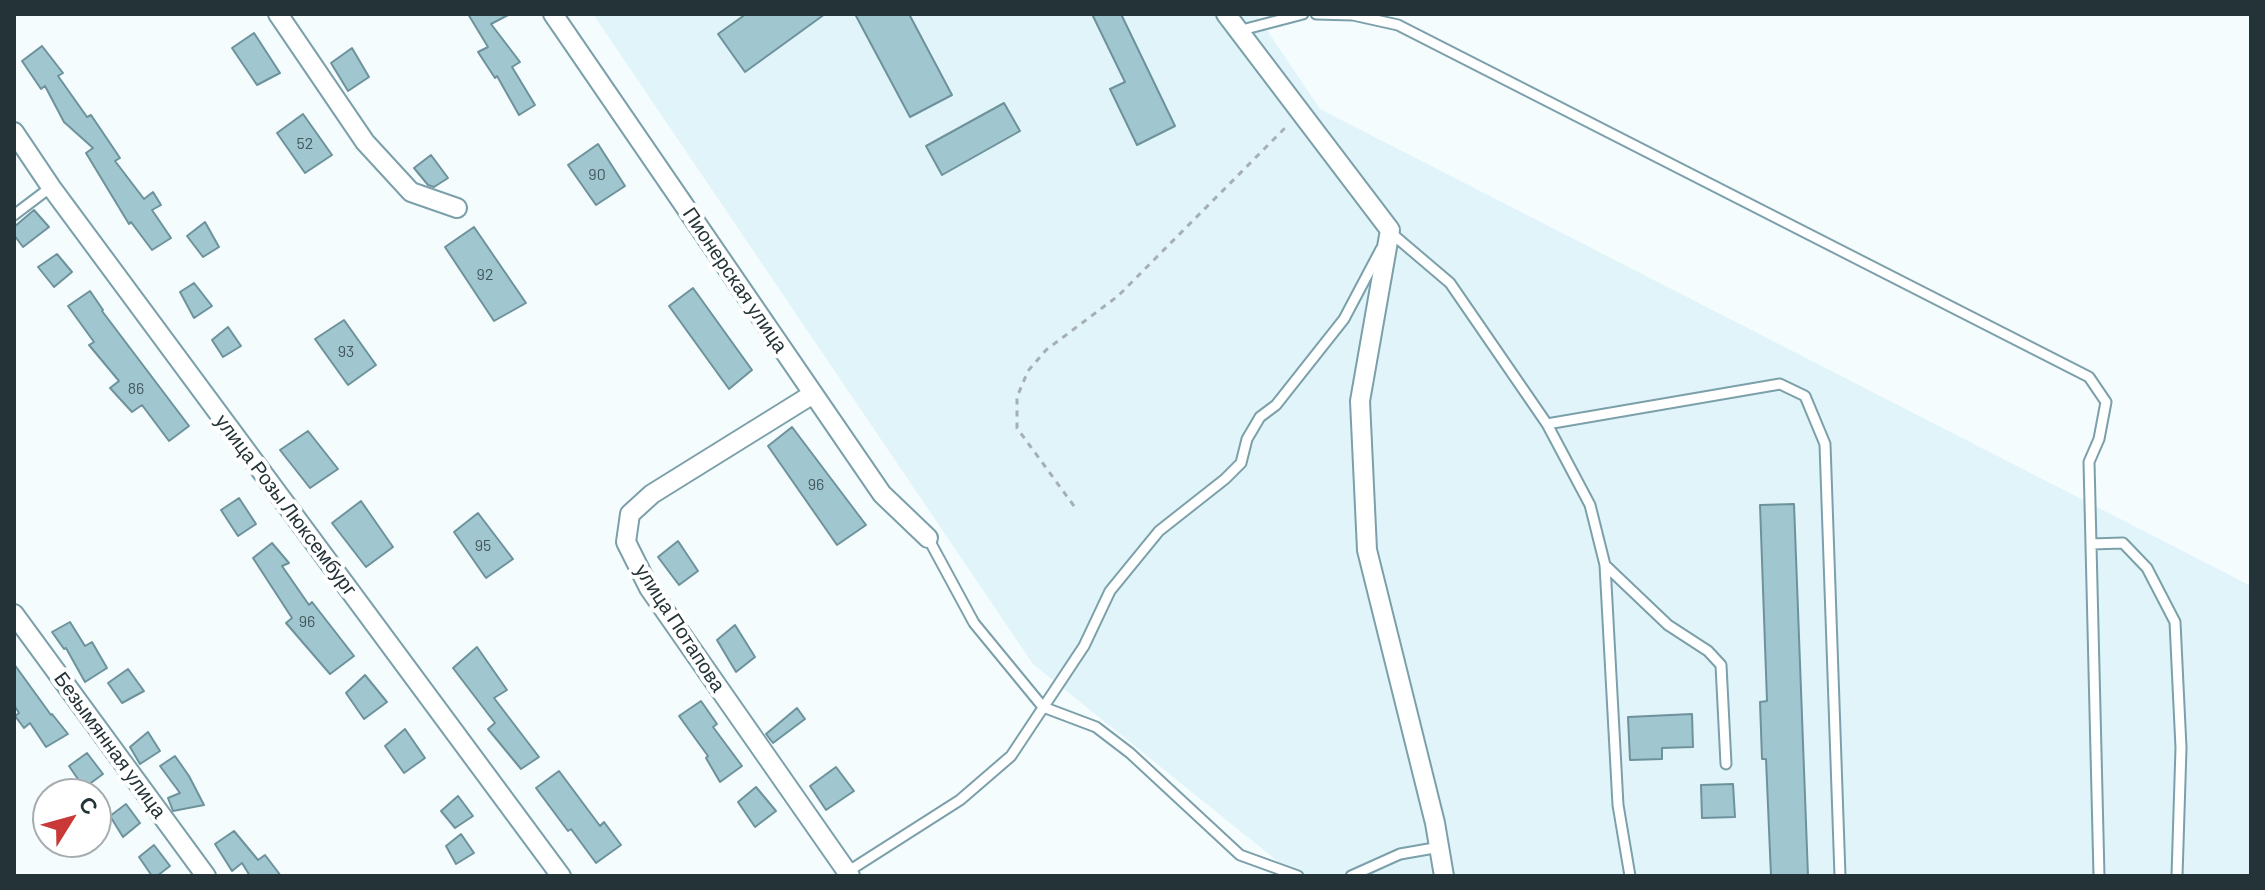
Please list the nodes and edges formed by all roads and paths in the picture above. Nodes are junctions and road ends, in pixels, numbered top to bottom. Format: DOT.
graph roads {
  1 [pos="278,14"];
  2 [pos="553,14"];
  3 [pos="1226,14"];
  4 [pos="1303,14"];
  5 [pos="1316,14"];
  6 [pos="1238,31"];
  7 [pos="1300,113"];
  8 [pos="14,132"];
  9 [pos="51,187"];
  10 [pos="457,208"];
  11 [pos="14,215"];
  12 [pos="1390,230"];
  13 [pos="813,394"];
  14 [pos="1547,424"];
  15 [pos="1074,506"];
  16 [pos="928,538"];
  17 [pos="2091,544"];
  18 [pos="1605,565"];
  19 [pos="14,614"];
  20 [pos="1043,707"];
  21 [pos="1726,764"];
  22 [pos="1440,847"];
  23 [pos="846,875"];
  24 [pos="206,876"];
  25 [pos="561,876"];
  26 [pos="1298,876"];
  27 [pos="1351,876"];
  28 [pos="1444,876"];
  29 [pos="1630,876"];
  30 [pos="1840,876"];
  31 [pos="2099,876"];
  32 [pos="2177,876"];
  1 -- 10 [label="street"];
  2 -- 13 [label="street, Пионерская улица"];
  3 -- 6 [label="street"];
  4 -- 6 [label="lane"];
  5 -- 17 [label="lane"];
  6 -- 7 [label="street"];
  7 -- 12 [label="street"];
  7 -- 15 [label="path"];
  8 -- 9 [label="street, улица Розы Люксембург"];
  9 -- 11 [label="lane"];
  9 -- 25 [label="street, улица Розы Люксембург"];
  12 -- 14 [label="lane"];
  12 -- 20 [label="lane"];
  12 -- 22 [label="street"];
  13 -- 16 [label="street, Пионерская улица"];
  13 -- 23 [label="street, улица Потапова"];
  14 -- 18 [label="lane"];
  14 -- 30 [label="lane"];
  16 -- 20 [label="lane"];
  17 -- 31 [label="lane"];
  17 -- 32 [label="lane"];
  18 -- 21 [label="lane"];
  18 -- 29 [label="lane"];
  19 -- 24 [label="street, Безымянная улица"];
  20 -- 23 [label="lane"];
  20 -- 26 [label="lane"];
  22 -- 27 [label="lane"];
  22 -- 28 [label="street"];
}
